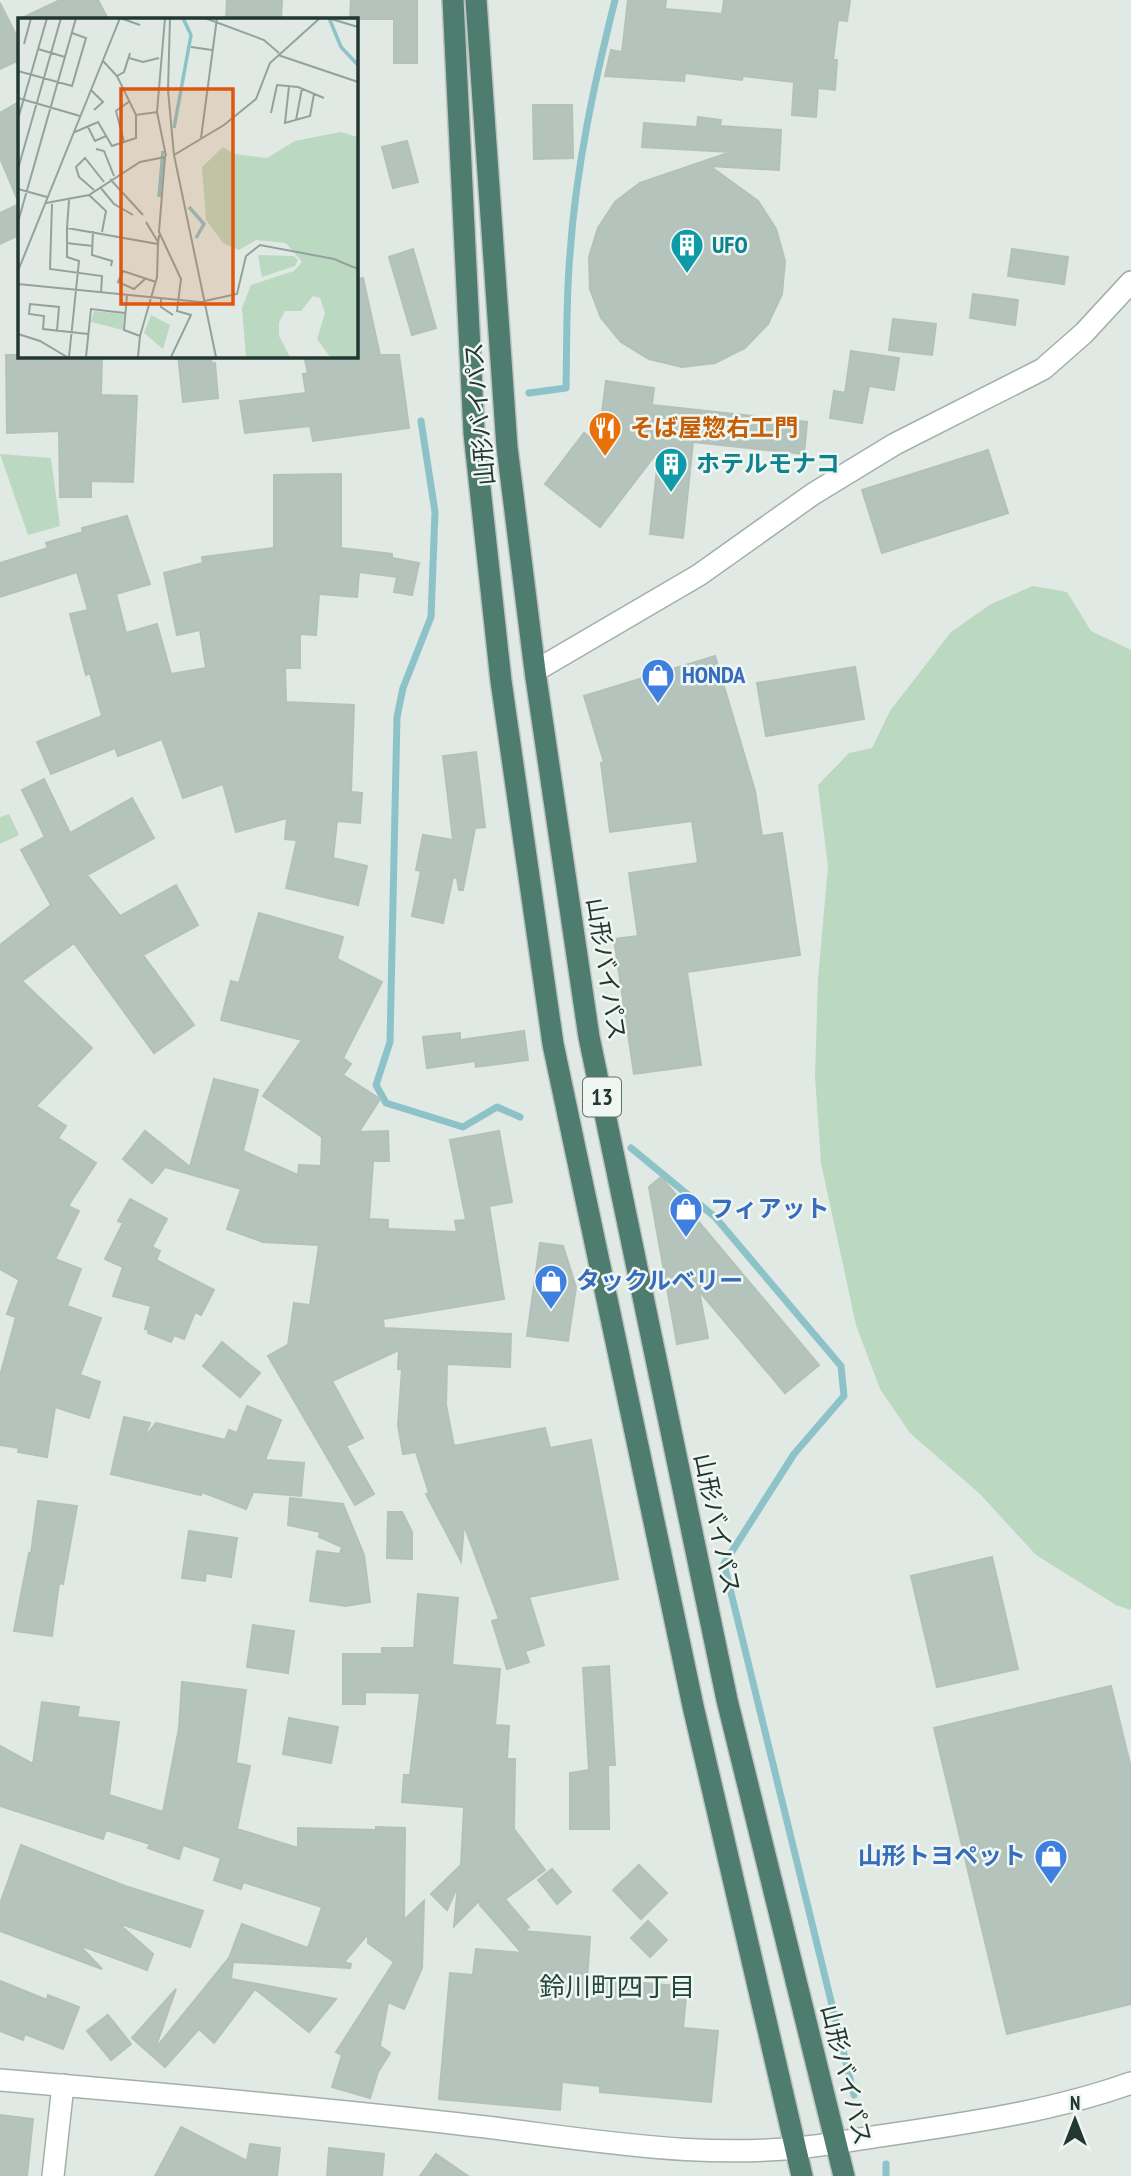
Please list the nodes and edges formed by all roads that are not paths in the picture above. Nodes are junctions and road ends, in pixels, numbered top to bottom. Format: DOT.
graph roads {
  1 [pos="453,0"];
  2 [pos="476,0"];
  3 [pos="1131,282"];
  4 [pos="535,671"];
  5 [pos="0,2080"];
  6 [pos="1131,2083"];
  7 [pos="63,2085"];
  8 [pos="835,2143"];
  9 [pos="794,2150"];
  10 [pos="53,2176"];
  11 [pos="802,2176"];
  12 [pos="844,2176"];
  1 -- 9 [label="highway, 山形バイパス / 13"];
  2 -- 4 [label="highway, 山形バイパス / 13"];
  3 -- 4 [label="street"];
  4 -- 8 [label="highway, 山形バイパス / 13"];
  5 -- 7 [label="street"];
  6 -- 8 [label="street"];
  7 -- 9 [label="street"];
  7 -- 10 [label="street"];
  8 -- 9 [label="street"];
  8 -- 12 [label="highway, 山形バイパス / 13"];
  9 -- 11 [label="highway, 山形バイパス / 13"];
}
